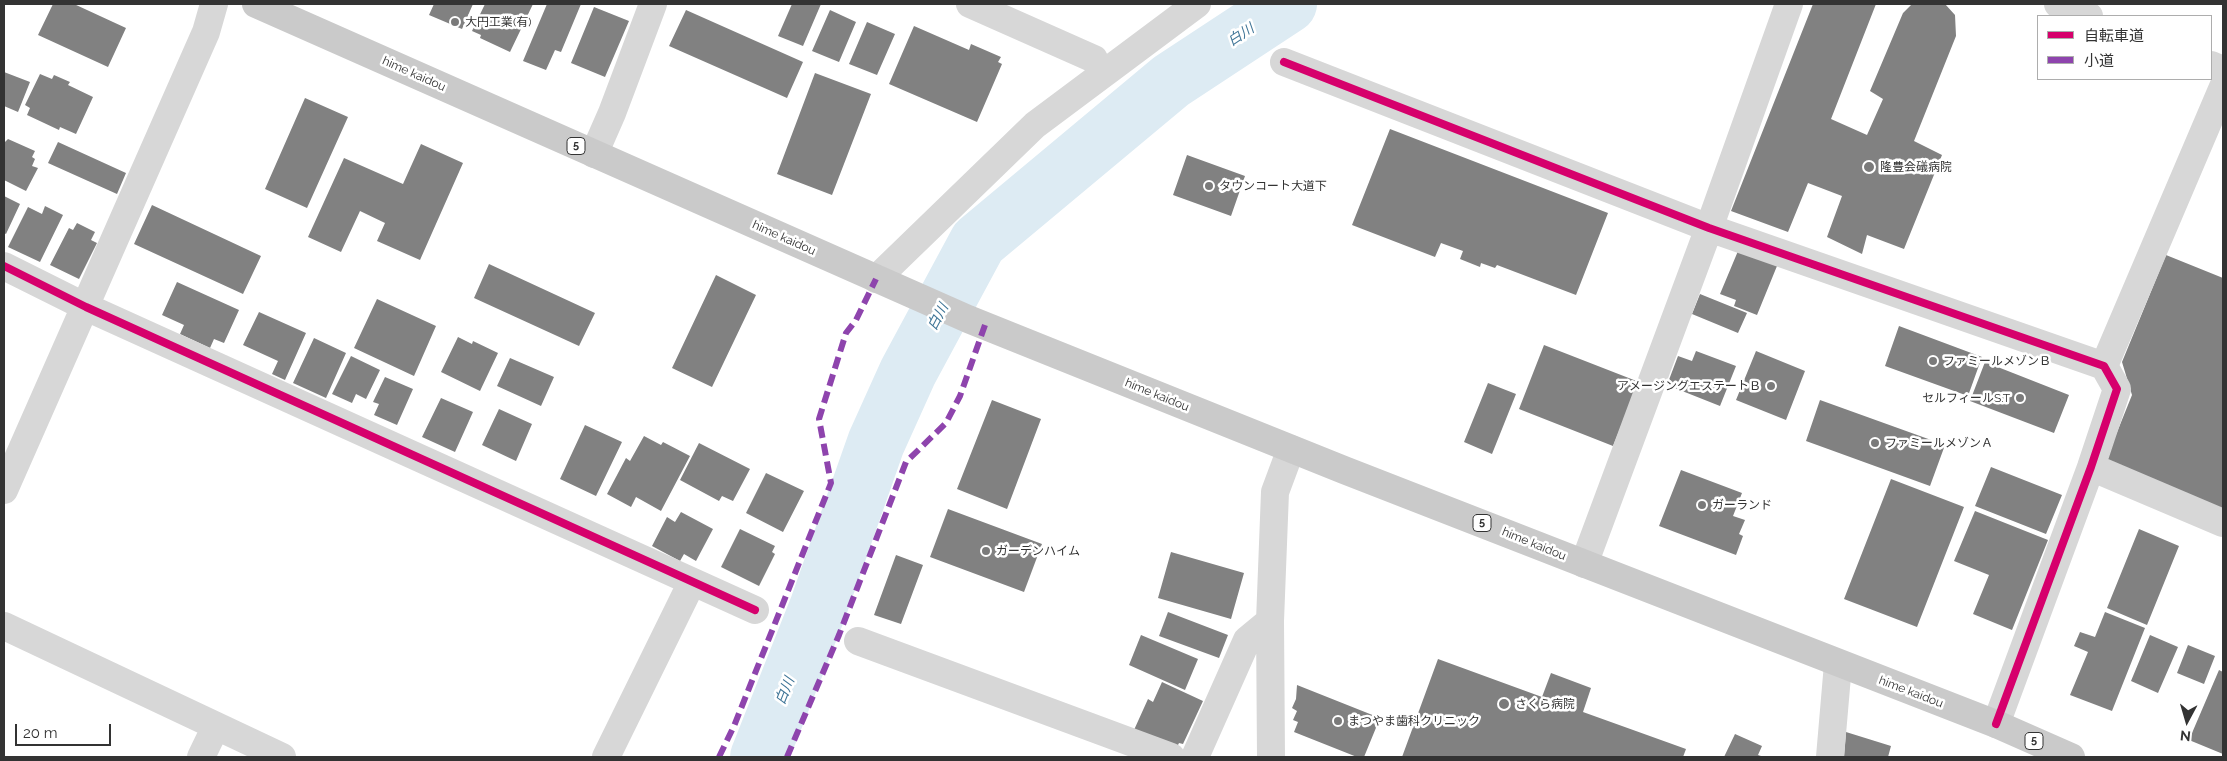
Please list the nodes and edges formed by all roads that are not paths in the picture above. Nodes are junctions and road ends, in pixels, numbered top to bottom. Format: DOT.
graph roads {
  1 [pos="214,4"];
  2 [pos="256,4"];
  3 [pos="653,4"];
  4 [pos="970,4"];
  5 [pos="1197,4"];
  6 [pos="1789,4"];
  7 [pos="2058,4"];
  8 [pos="2086,15"];
  9 [pos="1094,59"];
  10 [pos="1284,62"];
  11 [pos="2223,87"];
  12 [pos="594,154"];
  13 [pos="1709,228"];
  14 [pos="4,266"];
  15 [pos="886,283"];
  16 [pos="86,307"];
  17 [pos="2104,366"];
  18 [pos="1291,449"];
  19 [pos="2091,467"];
  20 [pos="4,490"];
  21 [pos="2223,523"];
  22 [pos="1584,564"];
  23 [pos="692,582"];
  24 [pos="755,610"];
  25 [pos="1270,621"];
  26 [pos="4,626"];
  27 [pos="858,641"];
  28 [pos="1838,664"];
  29 [pos="1996,724"];
  30 [pos="216,726"];
  31 [pos="201,757"];
  32 [pos="282,757"];
  33 [pos="606,757"];
  34 [pos="1171,757"];
  35 [pos="1195,757"];
  36 [pos="1271,757"];
  37 [pos="1830,757"];
  38 [pos="2071,757"];
  1 -- 16 [label="street"];
  2 -- 12 [label="main road, hime kaidou / 5"];
  3 -- 12 [label="street"];
  4 -- 9 [label="street"];
  5 -- 15 [label="street"];
  6 -- 13 [label="street"];
  7 -- 8 [label="street"];
  10 -- 13 [label="street"];
  11 -- 17 [label="street"];
  12 -- 15 [label="main road, hime kaidou / 5"];
  13 -- 17 [label="street"];
  13 -- 22 [label="street"];
  14 -- 16 [label="street"];
  15 -- 18 [label="main road, hime kaidou / 5"];
  16 -- 20 [label="street"];
  16 -- 23 [label="street"];
  17 -- 19 [label="street"];
  18 -- 22 [label="main road, hime kaidou / 5"];
  18 -- 25 [label="street"];
  19 -- 21 [label="street"];
  19 -- 29 [label="street"];
  22 -- 28 [label="main road, hime kaidou / 5"];
  23 -- 24 [label="street"];
  23 -- 33 [label="street"];
  25 -- 35 [label="street"];
  25 -- 36 [label="street"];
  26 -- 30 [label="street"];
  27 -- 34 [label="street"];
  28 -- 29 [label="main road, hime kaidou / 5"];
  28 -- 37 [label="street"];
  29 -- 38 [label="main road, hime kaidou / 5"];
  30 -- 31 [label="street"];
  30 -- 32 [label="street"];
}
